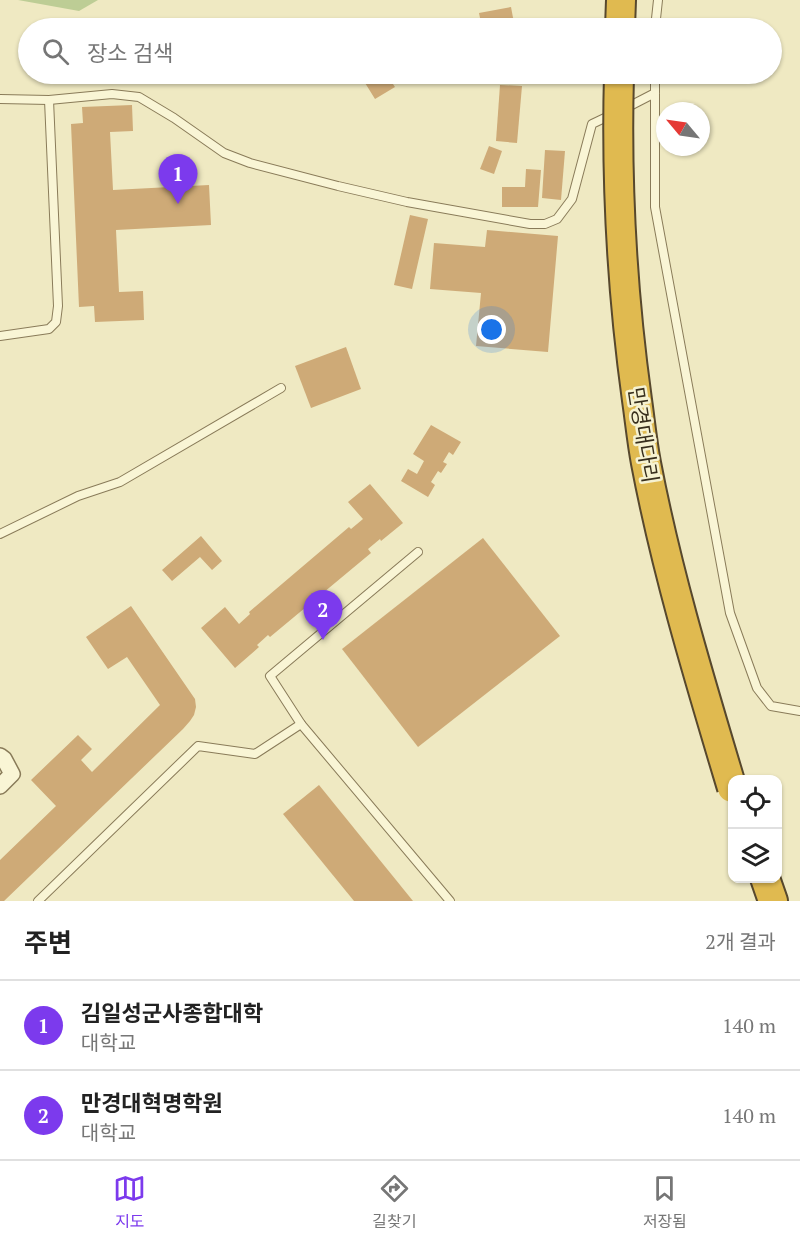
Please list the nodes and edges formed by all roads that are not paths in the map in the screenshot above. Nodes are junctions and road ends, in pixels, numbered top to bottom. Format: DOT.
graph roads {
  1 [pos="621,0"];
  2 [pos="658,0"];
  3 [pos="620,18"];
  4 [pos="657,18"];
  5 [pos="619,84"];
  6 [pos="655,84"];
  7 [pos="655,93"];
  8 [pos="0,99"];
  9 [pos="49,100"];
  10 [pos="0,336"];
  11 [pos="281,388"];
  12 [pos="0,534"];
  13 [pos="418,552"];
  14 [pos="800,711"];
  15 [pos="301,724"];
  16 [pos="0,756"];
  17 [pos="728,775"];
  18 [pos="0,786"];
  19 [pos="766,883"];
  20 [pos="38,901"];
  21 [pos="450,901"];
  22 [pos="773,901"];
  1 -- 3 [label="highway"];
  2 -- 4 [label="lane"];
  5 -- 17 [label="highway, 만경대다리, bridge"];
  6 -- 7 [label="lane"];
  7 -- 9 [label="lane"];
  7 -- 14 [label="lane"];
  8 -- 9 [label="lane"];
  9 -- 10 [label="lane"];
  11 -- 12 [label="lane"];
  13 -- 15 [label="lane"];
  15 -- 20 [label="lane"];
  15 -- 21 [label="lane"];
  16 -- 18 [label="street"];
  19 -- 22 [label="highway"];
}
